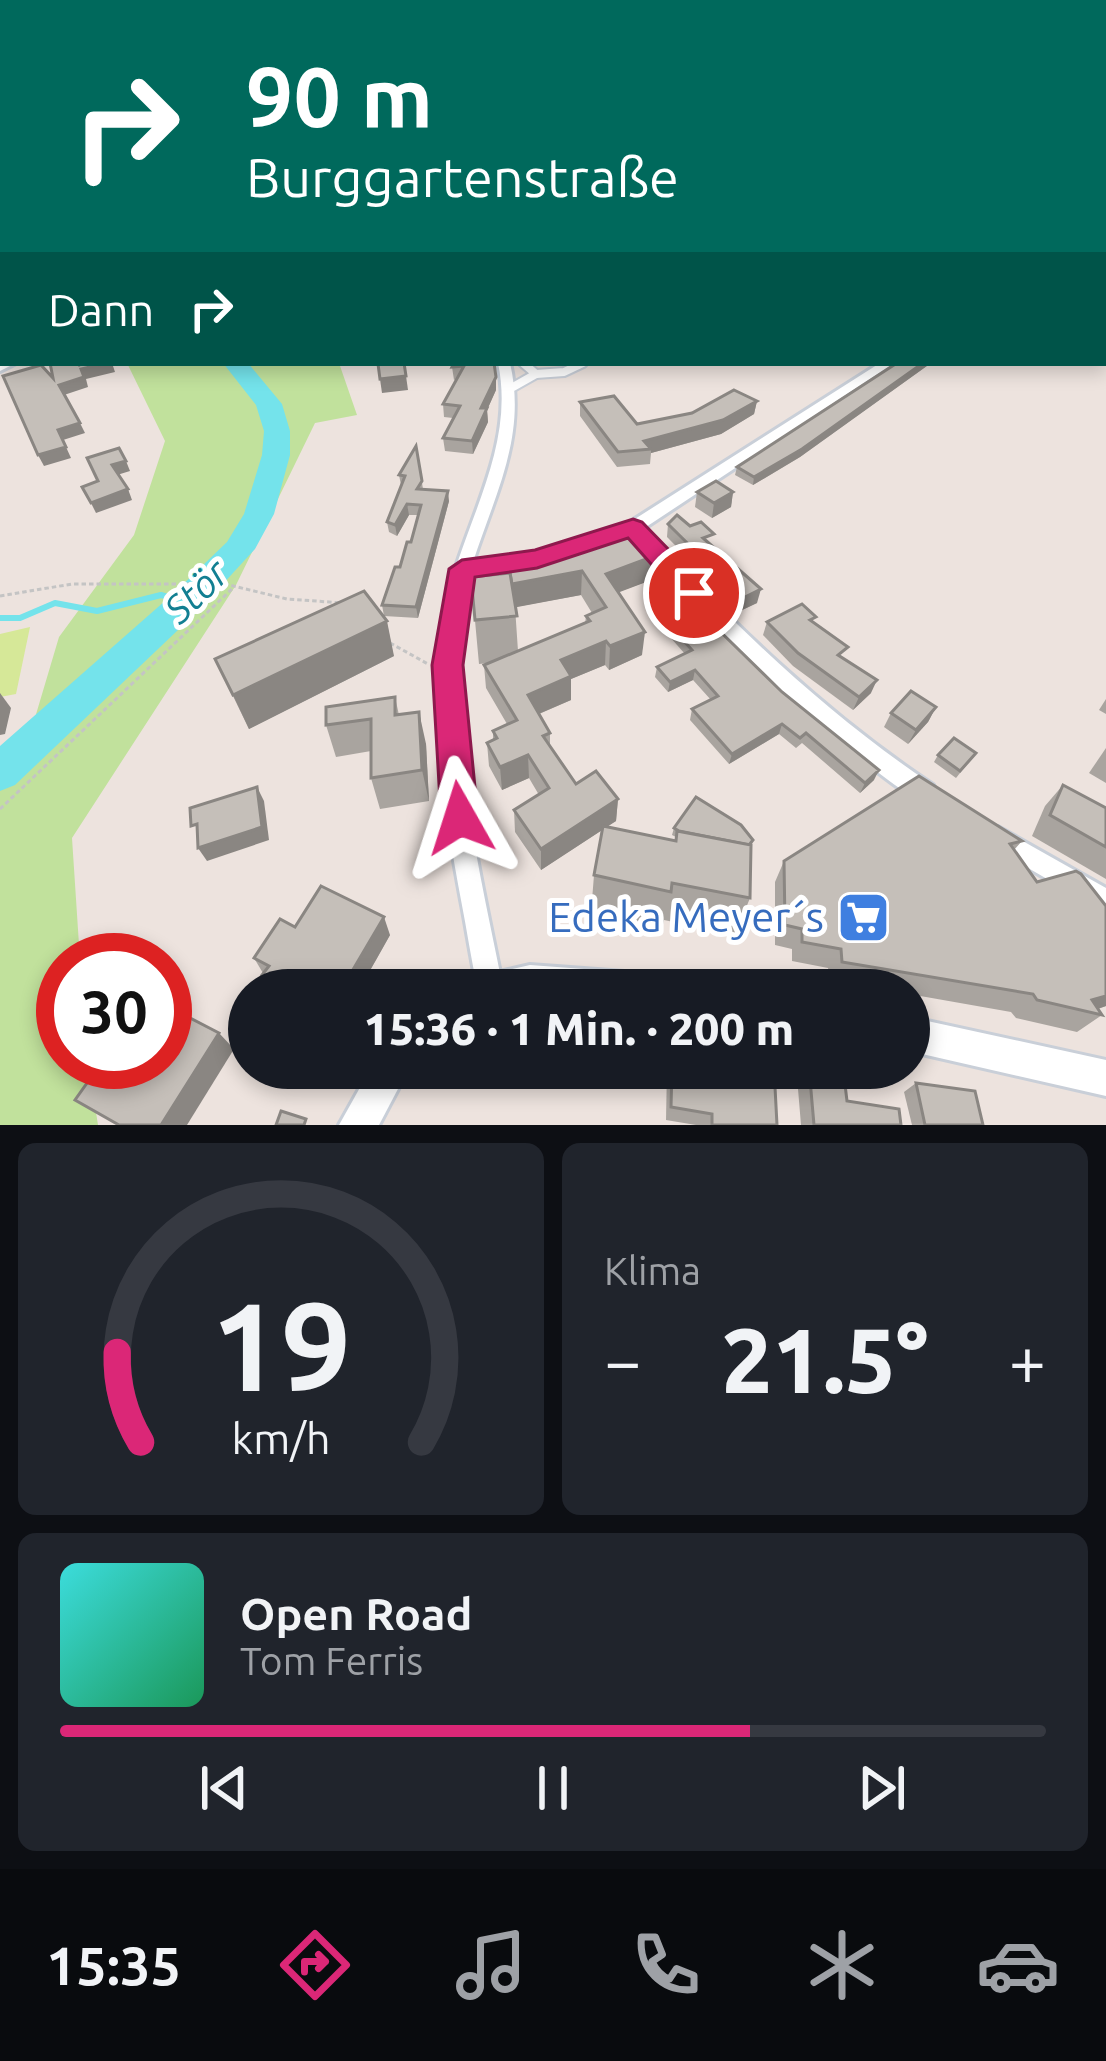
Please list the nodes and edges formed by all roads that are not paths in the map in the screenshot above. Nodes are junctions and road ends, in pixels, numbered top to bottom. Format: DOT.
graph roads {
  1 [pos="505,366"];
  2 [pos="527,366"];
  3 [pos="577,366"];
  4 [pos="883,366"];
  5 [pos="536,374"];
  6 [pos="513,387"];
  7 [pos="633,528"];
  8 [pos="462,569"];
  9 [pos="943,803"];
  10 [pos="981,827"];
  11 [pos="1106,901"];
  12 [pos="484,969"];
  13 [pos="930,1039"];
  14 [pos="1106,1078"];
  15 [pos="379,1089"];
  16 [pos="358,1125"];
  1 -- 6 [label="street"];
  2 -- 5 [label="lane"];
  3 -- 5 [label="lane"];
  4 -- 7 [label="street"];
  5 -- 6 [label="lane"];
  6 -- 8 [label="street"];
  7 -- 8 [label="street"];
  7 -- 9 [label="street"];
  8 -- 12 [label="street"];
  10 -- 11 [label="street"];
  13 -- 14 [label="street"];
  15 -- 16 [label="street"];
}
